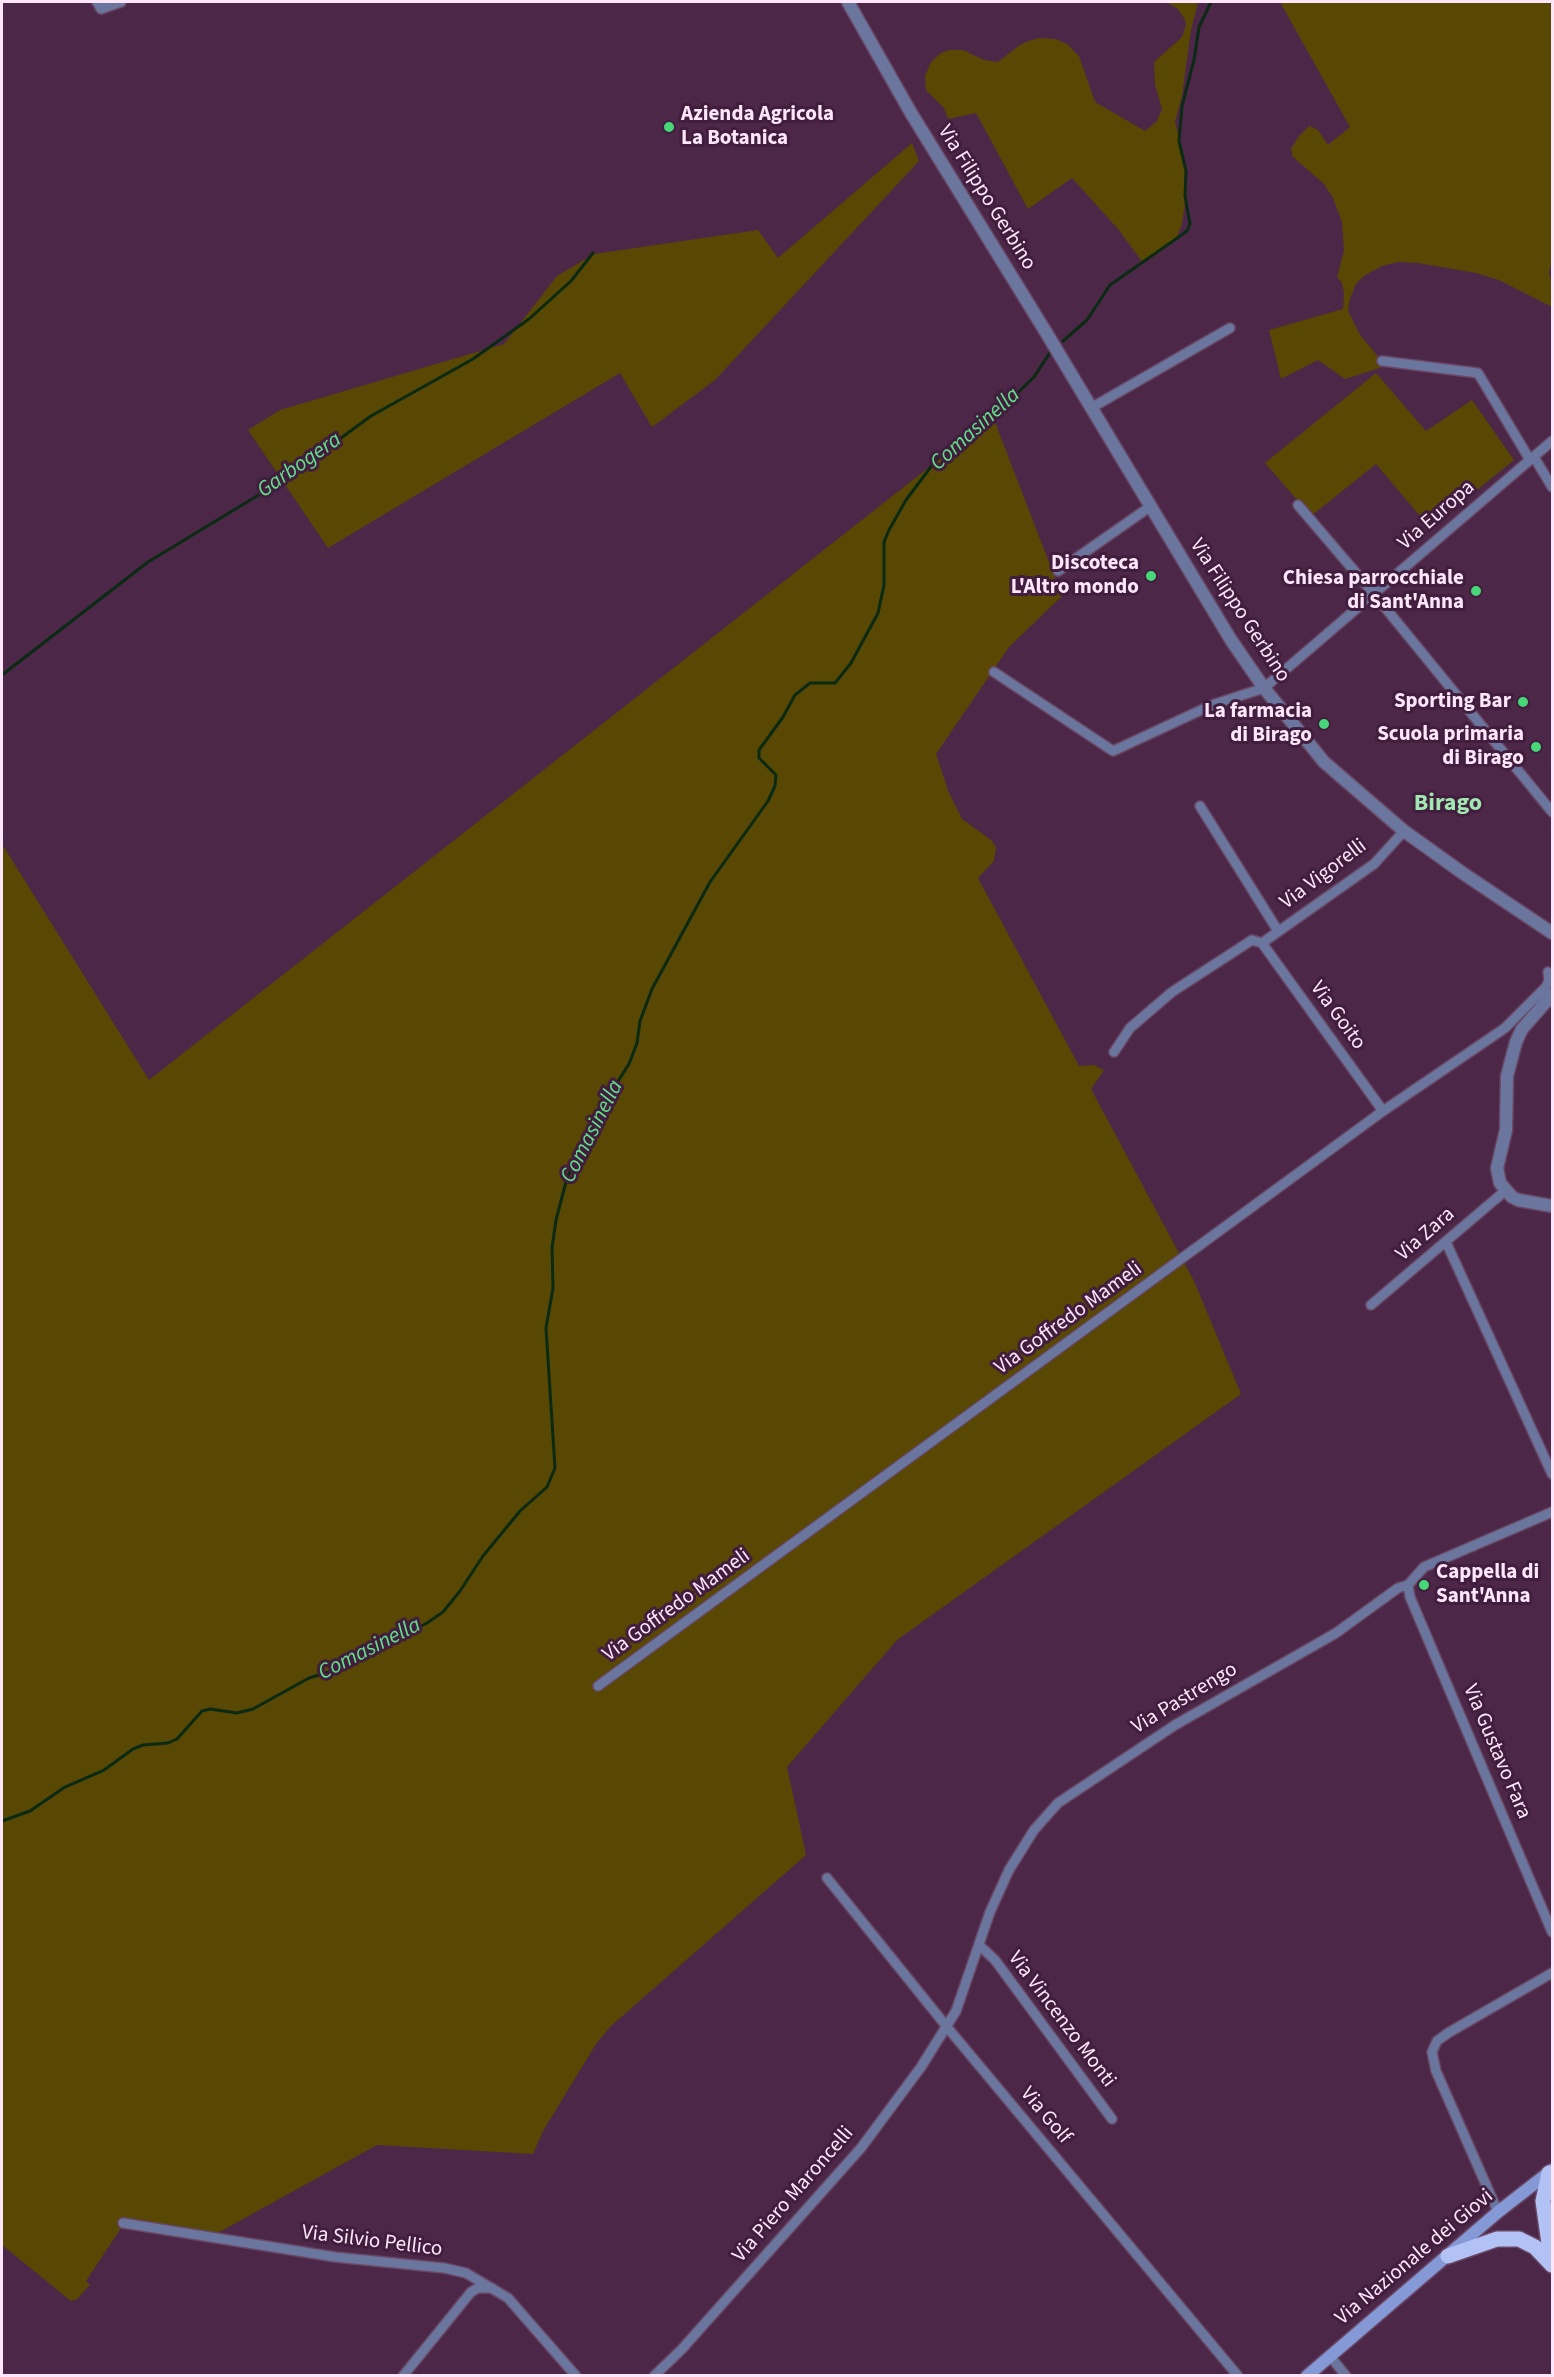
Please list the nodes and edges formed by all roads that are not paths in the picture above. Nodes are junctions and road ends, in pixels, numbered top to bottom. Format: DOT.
graph roads {
  1 [pos="97,2"];
  2 [pos="121,2"];
  3 [pos="848,2"];
  4 [pos="1230,328"];
  5 [pos="1382,361"];
  6 [pos="1091,408"];
  7 [pos="1552,441"];
  8 [pos="1532,458"];
  9 [pos="1552,487"];
  10 [pos="1298,505"];
  11 [pos="1151,506"];
  12 [pos="1058,571"];
  13 [pos="1374,594"];
  14 [pos="994,672"];
  15 [pos="1264,688"];
  16 [pos="1200,806"];
  17 [pos="1552,812"];
  18 [pos="1404,831"];
  19 [pos="1278,932"];
  20 [pos="1552,933"];
  21 [pos="1262,943"];
  22 [pos="1548,972"];
  23 [pos="1552,995"];
  24 [pos="1114,1052"];
  25 [pos="1383,1111"];
  26 [pos="1505,1191"];
  27 [pos="1552,1206"];
  28 [pos="1446,1242"];
  29 [pos="1371,1305"];
  30 [pos="1552,1474"];
  31 [pos="1552,1512"];
  32 [pos="1408,1585"];
  33 [pos="598,1686"];
  34 [pos="826,1878"];
  35 [pos="1552,1932"];
  36 [pos="979,1946"];
  37 [pos="1552,1973"];
  38 [pos="947,2027"];
  39 [pos="1112,2118"];
  40 [pos="1551,2171"];
  41 [pos="1498,2212"];
  42 [pos="123,2223"];
  43 [pos="1448,2256"];
  44 [pos="1552,2265"];
  45 [pos="494,2288"];
  46 [pos="1330,2356"];
  47 [pos="403,2376"];
  48 [pos="576,2376"];
  49 [pos="654,2376"];
  50 [pos="1238,2376"];
  51 [pos="1307,2376"];
  52 [pos="1346,2376"];
  1 -- 2 [label="street"];
  3 -- 6 [label="street, Via Filippo Gerbino"];
  4 -- 6 [label="street"];
  5 -- 8 [label="street"];
  6 -- 11 [label="street, Via Filippo Gerbino"];
  7 -- 8 [label="street, Via Europa"];
  8 -- 9 [label="street"];
  8 -- 13 [label="street, Via Europa"];
  10 -- 13 [label="street"];
  11 -- 12 [label="street"];
  11 -- 15 [label="street, Via Filippo Gerbino"];
  13 -- 15 [label="street, Via Europa"];
  13 -- 17 [label="street"];
  14 -- 15 [label="street"];
  15 -- 18 [label="street, Via Filippo Gerbino"];
  16 -- 19 [label="street"];
  18 -- 19 [label="street, Via Vigorelli"];
  18 -- 20 [label="street, Via Filippo Gerbino"];
  19 -- 21 [label="street, Via Vigorelli"];
  21 -- 24 [label="street, Via Vigorelli"];
  21 -- 25 [label="street, Via Goito"];
  22 -- 25 [label="street, Via Goffredo Mameli"];
  23 -- 26 [label="street"];
  25 -- 33 [label="street, Via Goffredo Mameli"];
  26 -- 27 [label="street"];
  26 -- 28 [label="street, Via Zara"];
  28 -- 29 [label="street, Via Zara"];
  28 -- 30 [label="street"];
  31 -- 32 [label="street, Via Pastrengo"];
  32 -- 35 [label="street, Via Gustavo Fara"];
  32 -- 36 [label="street, Via Pastrengo"];
  34 -- 38 [label="street, Via Golf"];
  36 -- 38 [label="street, Via Pastrengo"];
  36 -- 39 [label="street, Via Vincenzo Monti"];
  37 -- 41 [label="street"];
  38 -- 49 [label="street, Via Piero Maroncelli"];
  38 -- 50 [label="street, Via Golf"];
  40 -- 41 [label="main road, Via Nazionale dei Giovi"];
  40 -- 44 [label="highway"];
  41 -- 43 [label="main road, Via Nazionale dei Giovi"];
  42 -- 45 [label="street, Via Silvio Pellico"];
  43 -- 44 [label="highway"];
  43 -- 46 [label="main road, Via Nazionale dei Giovi"];
  45 -- 47 [label="street"];
  45 -- 48 [label="street, Via Silvio Pellico"];
  46 -- 51 [label="main road, Via Nazionale dei Giovi"];
  46 -- 52 [label="street"];
}
